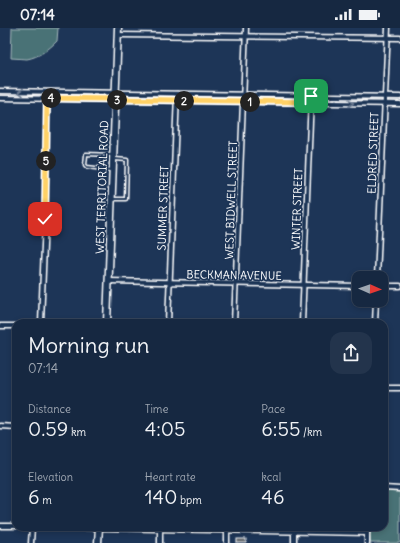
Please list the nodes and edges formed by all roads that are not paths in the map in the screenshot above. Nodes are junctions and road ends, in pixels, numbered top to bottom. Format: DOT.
graph roads {
  1 [pos="246,28"];
  2 [pos="388,28"];
  3 [pos="118,31"];
  4 [pos="246,37"];
  5 [pos="387,38"];
  6 [pos="400,38"];
  7 [pos="0,91"];
  8 [pos="47,92"];
  9 [pos="176,94"];
  10 [pos="243,95"];
  11 [pos="116,96"];
  12 [pos="311,96"];
  13 [pos="385,97"];
  14 [pos="400,97"];
  15 [pos="0,98"];
  16 [pos="47,98"];
  17 [pos="176,101"];
  18 [pos="243,102"];
  19 [pos="310,102"];
  20 [pos="384,103"];
  21 [pos="400,104"];
  22 [pos="102,155"];
  23 [pos="114,157"];
  24 [pos="101,169"];
  25 [pos="113,170"];
  26 [pos="112,199"];
  27 [pos="377,271"];
  28 [pos="109,281"];
  29 [pos="169,283"];
  30 [pos="236,283"];
  31 [pos="303,285"];
  32 [pos="352,286"];
  33 [pos="388,286"];
  34 [pos="400,286"];
  35 [pos="376,307"];
  36 [pos="40,319"];
  37 [pos="107,319"];
  38 [pos="168,319"];
  39 [pos="234,319"];
  40 [pos="302,319"];
  41 [pos="375,319"];
  42 [pos="0,326"];
  43 [pos="12,326"];
  44 [pos="388,388"];
  45 [pos="400,388"];
  46 [pos="0,426"];
  47 [pos="12,427"];
  48 [pos="388,488"];
  49 [pos="400,489"];
  50 [pos="0,526"];
  51 [pos="12,526"];
  52 [pos="32,531"];
  53 [pos="99,531"];
  54 [pos="160,531"];
  55 [pos="227,531"];
  56 [pos="294,531"];
  57 [pos="330,531"];
  58 [pos="367,533"];
  59 [pos="31,543"];
  60 [pos="98,543"];
  61 [pos="160,543"];
  62 [pos="227,543"];
  63 [pos="294,543"];
  64 [pos="367,543"];
  1 -- 4 [label="street"];
  2 -- 5 [label="street, ELDRED STREET"];
  3 -- 4 [label="street"];
  3 -- 11 [label="street, WEST TERRITORIAL ROAD"];
  4 -- 5 [label="street"];
  4 -- 10 [label="street"];
  5 -- 6 [label="street"];
  5 -- 13 [label="street, ELDRED STREET"];
  8 -- 7 [label="street, one-way"];
  8 -- 11 [label="street"];
  8 -- 16 [label="street"];
  9 -- 10 [label="street"];
  9 -- 11 [label="street"];
  9 -- 17 [label="street, SUMMER STREET"];
  10 -- 12 [label="street"];
  10 -- 18 [label="street, WEST BIDWELL STREET"];
  11 -- 16 [label="street"];
  11 -- 17 [label="street"];
  11 -- 23 [label="street, WEST TERRITORIAL ROAD"];
  12 -- 13 [label="street"];
  12 -- 19 [label="street, WINTER STREET"];
  13 -- 14 [label="street"];
  13 -- 20 [label="street, ELDRED STREET"];
  15 -- 16 [label="street"];
  16 -- 36 [label="street"];
  17 -- 18 [label="street"];
  17 -- 29 [label="street, SUMMER STREET"];
  18 -- 19 [label="street"];
  18 -- 30 [label="street, WEST BIDWELL STREET"];
  19 -- 20 [label="street, one-way"];
  19 -- 31 [label="street, WINTER STREET"];
  20 -- 21 [label="street"];
  20 -- 27 [label="street, ELDRED STREET"];
  22 -- 23 [label="lane"];
  22 -- 24 [label="lane"];
  22 -- 24 [label="lane"];
  23 -- 25 [label="street, WEST TERRITORIAL ROAD"];
  23 -- 26 [label="lane"];
  24 -- 25 [label="lane"];
  25 -- 26 [label="street, WEST TERRITORIAL ROAD"];
  26 -- 28 [label="street, WEST TERRITORIAL ROAD"];
  28 -- 29 [label="street, BECKMAN AVENUE"];
  28 -- 37 [label="street, WEST TERRITORIAL ROAD"];
  29 -- 30 [label="street, BECKMAN AVENUE"];
  29 -- 38 [label="street, SUMMER STREET"];
  30 -- 31 [label="street, BECKMAN AVENUE"];
  30 -- 39 [label="street, WEST BIDWELL STREET"];
  31 -- 32 [label="street, BECKMAN AVENUE"];
  31 -- 40 [label="street, WINTER STREET"];
  33 -- 34 [label="street"];
  35 -- 41 [label="street"];
  42 -- 43 [label="street"];
  44 -- 45 [label="street"];
  46 -- 47 [label="street"];
  48 -- 49 [label="street"];
  50 -- 51 [label="street"];
  52 -- 59 [label="street"];
  53 -- 60 [label="street"];
  54 -- 61 [label="street"];
  55 -- 62 [label="street"];
  56 -- 63 [label="street"];
  57 -- 58 [label="street"];
  58 -- 64 [label="street"];
}
